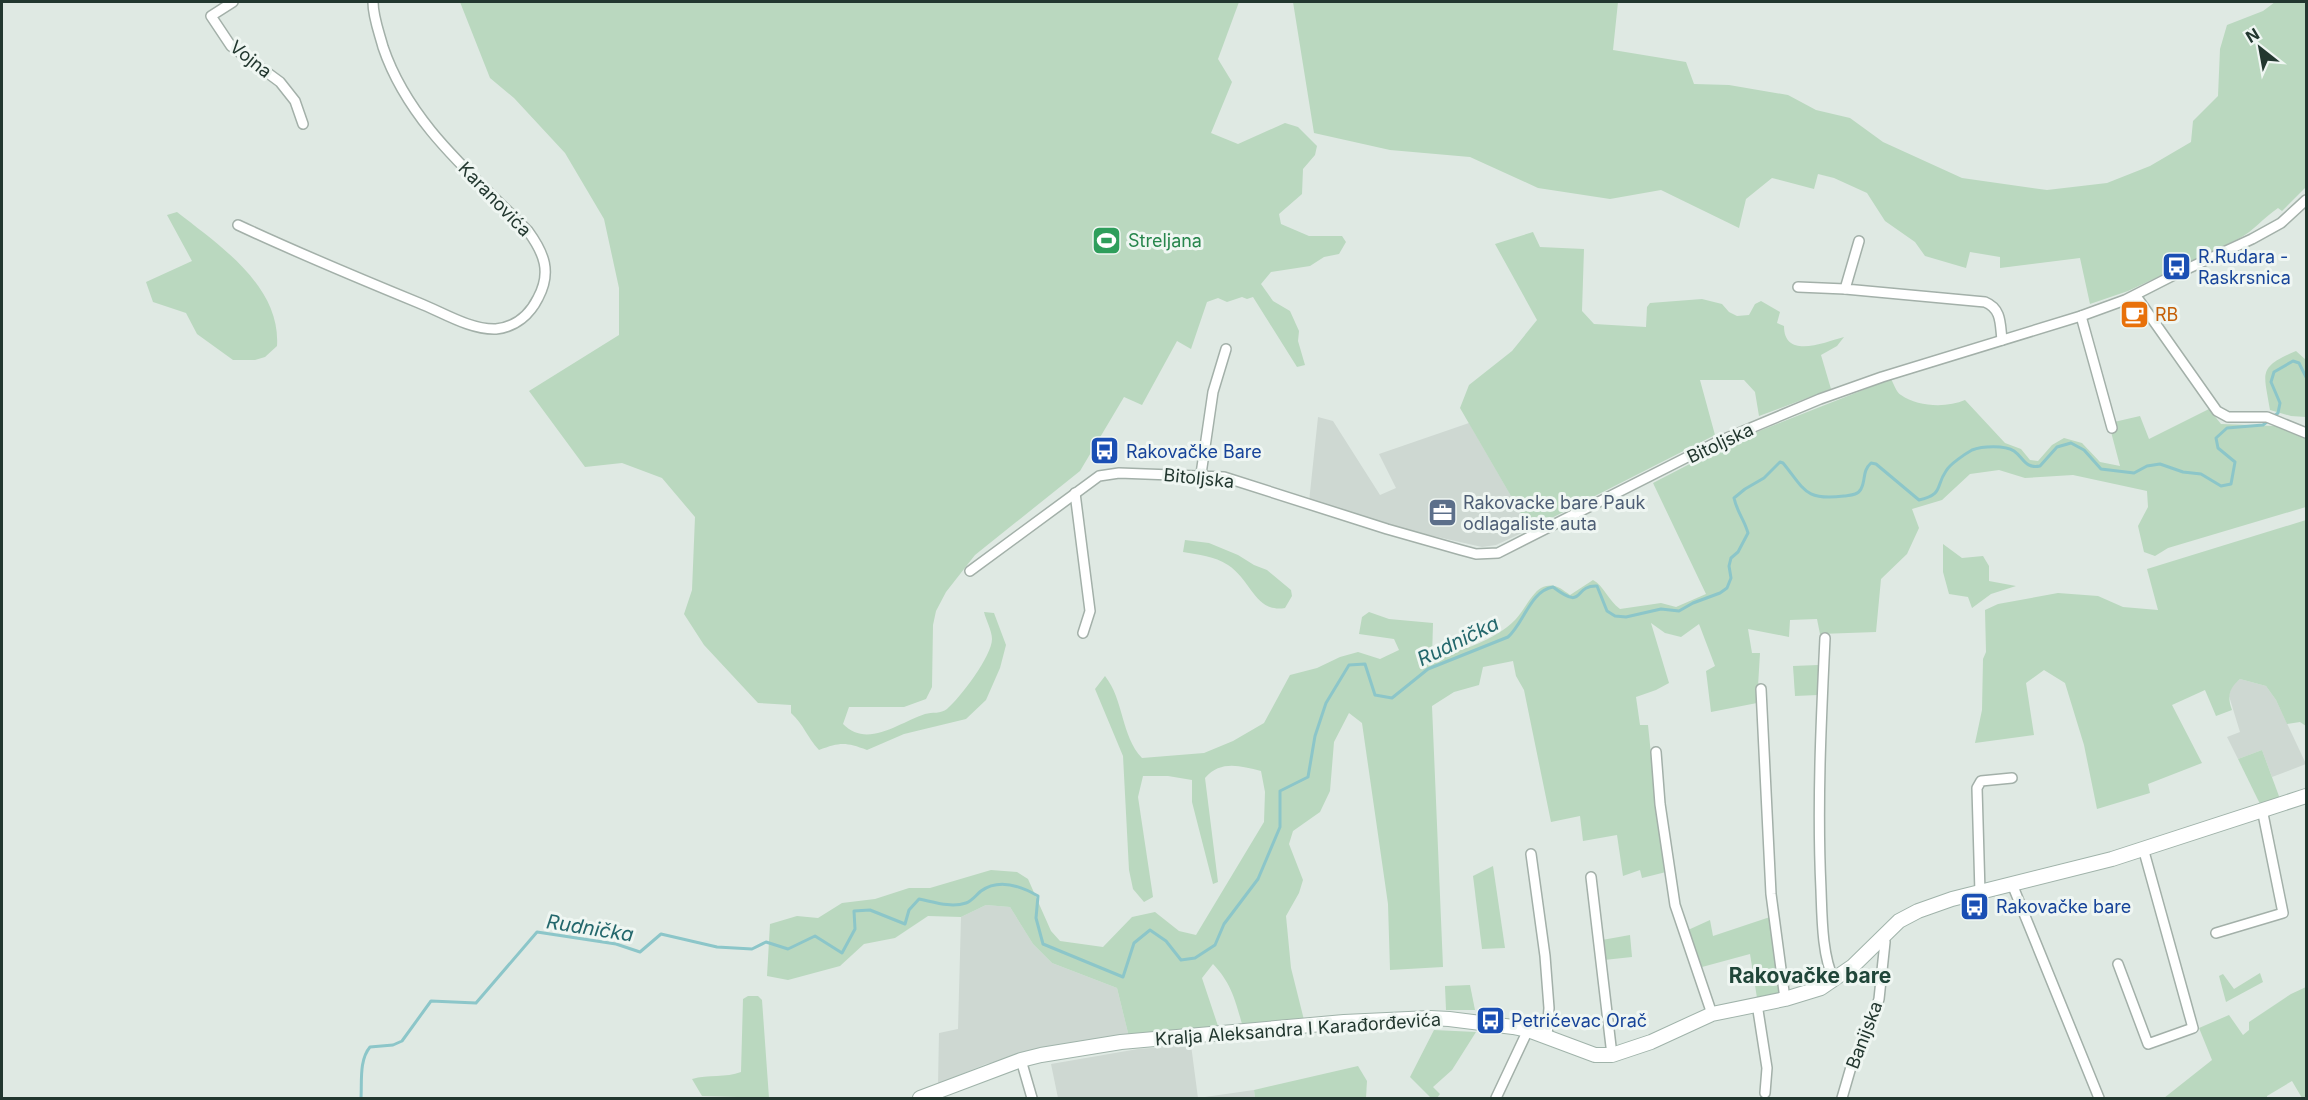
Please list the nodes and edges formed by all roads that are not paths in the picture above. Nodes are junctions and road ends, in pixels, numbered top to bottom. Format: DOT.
graph roads {
  1 [pos="233,2"];
  2 [pos="373,2"];
  3 [pos="303,124"];
  4 [pos="2307,200"];
  5 [pos="238,225"];
  6 [pos="1859,241"];
  7 [pos="1798,287"];
  8 [pos="1845,290"];
  9 [pos="2136,296"];
  10 [pos="2081,316"];
  11 [pos="2002,340"];
  12 [pos="1226,349"];
  13 [pos="2112,428"];
  14 [pos="2307,433"];
  15 [pos="1201,474"];
  16 [pos="1075,493"];
  17 [pos="970,571"];
  18 [pos="1083,633"];
  19 [pos="1825,638"];
  20 [pos="1761,688"];
  21 [pos="1656,752"];
  22 [pos="2012,778"];
  23 [pos="2307,796"];
  24 [pos="2262,809"];
  25 [pos="2143,848"];
  26 [pos="1531,854"];
  27 [pos="1591,877"];
  28 [pos="2012,884"];
  29 [pos="1980,892"];
  30 [pos="2216,933"];
  31 [pos="1883,935"];
  32 [pos="2118,964"];
  33 [pos="1834,980"];
  34 [pos="1785,999"];
  35 [pos="1757,1004"];
  36 [pos="1712,1014"];
  37 [pos="1528,1030"];
  38 [pos="1547,1037"];
  39 [pos="1612,1055"];
  40 [pos="1021,1060"];
  41 [pos="1765,1093"];
  42 [pos="920,1098"];
  43 [pos="1032,1098"];
  44 [pos="1496,1098"];
  45 [pos="1842,1098"];
  46 [pos="2098,1098"];
  1 -- 3 [label="street, Vojna"];
  2 -- 5 [label="street, Karanovića"];
  4 -- 9 [label="street, Bitoljska"];
  6 -- 8 [label="street"];
  7 -- 8 [label="street"];
  8 -- 11 [label="street"];
  9 -- 10 [label="street, Bitoljska"];
  9 -- 14 [label="street"];
  10 -- 11 [label="street, Bitoljska"];
  10 -- 13 [label="street"];
  11 -- 15 [label="street, Bitoljska"];
  12 -- 15 [label="street"];
  15 -- 16 [label="street, Bitoljska"];
  16 -- 17 [label="street, Bitoljska"];
  16 -- 18 [label="street"];
  19 -- 33 [label="street"];
  20 -- 34 [label="street"];
  21 -- 36 [label="street"];
  22 -- 29 [label="street"];
  23 -- 24 [label="street, Kralja Aleksandra I Karađorđevića"];
  24 -- 25 [label="street, Kralja Aleksandra I Karađorđevića"];
  24 -- 30 [label="street"];
  25 -- 28 [label="street, Kralja Aleksandra I Karađorđevića"];
  25 -- 32 [label="street"];
  26 -- 38 [label="street"];
  27 -- 39 [label="street"];
  28 -- 29 [label="street, Kralja Aleksandra I Karađorđevića"];
  28 -- 46 [label="street"];
  29 -- 31 [label="street, Kralja Aleksandra I Karađorđevića"];
  31 -- 33 [label="street, Kralja Aleksandra I Karađorđevića"];
  31 -- 45 [label="street, Banijska"];
  33 -- 34 [label="street, Kralja Aleksandra I Karađorđevića"];
  34 -- 35 [label="street, Kralja Aleksandra I Karađorđevića"];
  35 -- 36 [label="street, Kralja Aleksandra I Karađorđevića"];
  35 -- 41 [label="street"];
  36 -- 39 [label="street, Kralja Aleksandra I Karađorđevića"];
  37 -- 38 [label="street, Kralja Aleksandra I Karađorđevića"];
  37 -- 40 [label="street, Kralja Aleksandra I Karađorđevića"];
  37 -- 44 [label="street"];
  38 -- 39 [label="street, Kralja Aleksandra I Karađorđevića"];
  40 -- 42 [label="street, Kralja Aleksandra I Karađorđevića"];
  40 -- 43 [label="street"];
}
